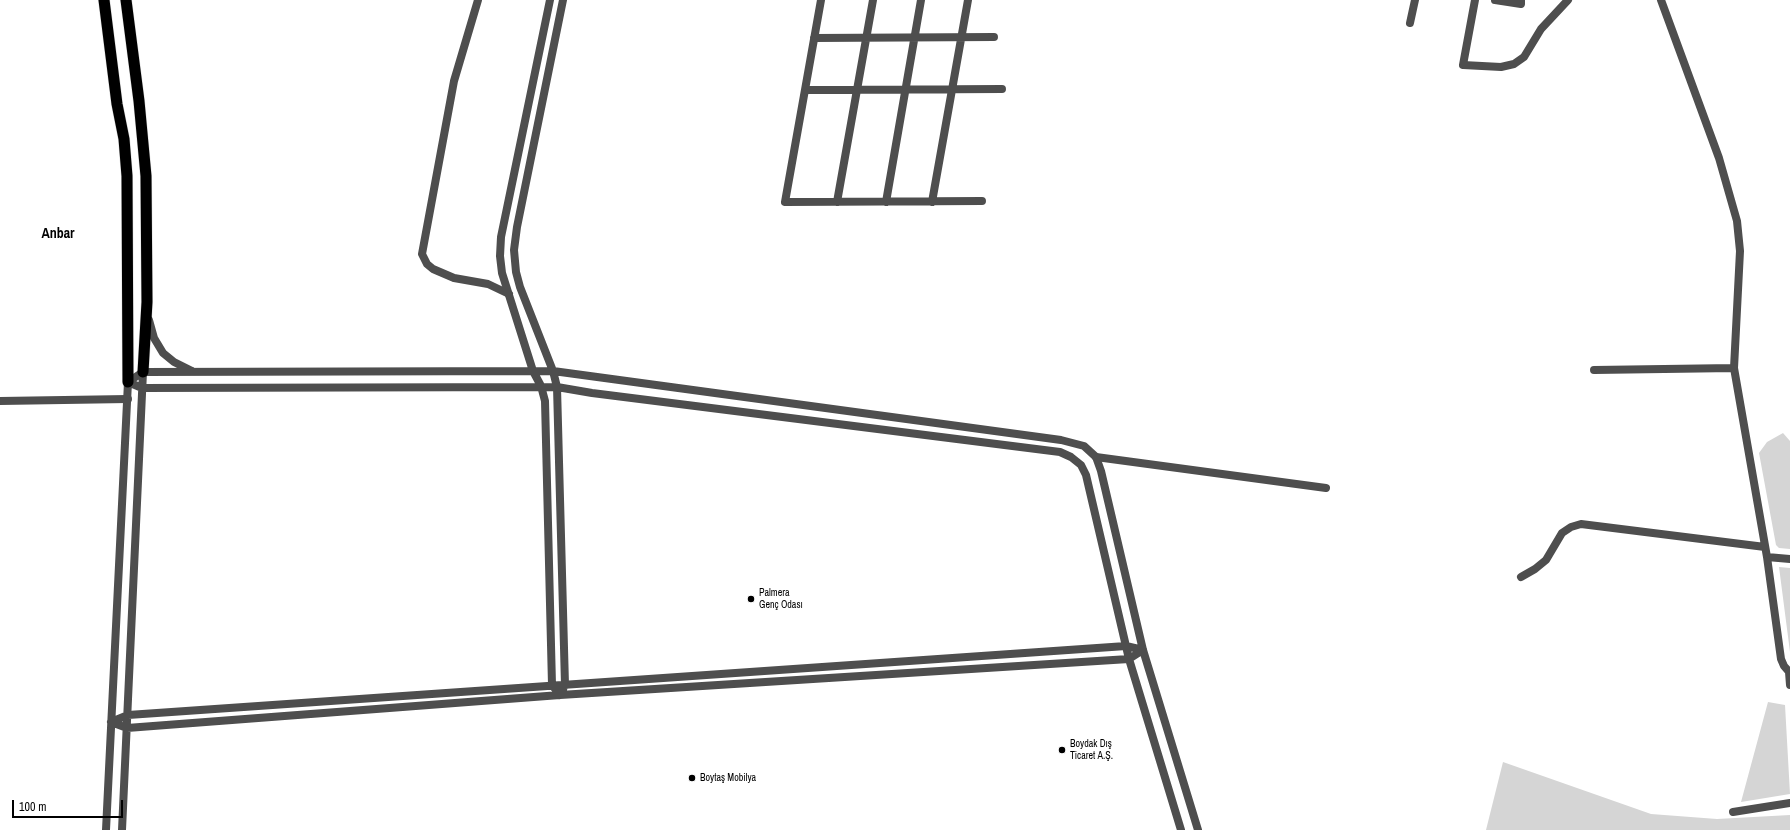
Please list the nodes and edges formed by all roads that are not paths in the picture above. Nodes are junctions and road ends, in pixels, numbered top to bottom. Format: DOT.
graph roads {
  1 [pos="104,0"];
  2 [pos="126,0"];
  3 [pos="478,0"];
  4 [pos="550,0"];
  5 [pos="563,0"];
  6 [pos="821,0"];
  7 [pos="873,0"];
  8 [pos="921,0"];
  9 [pos="968,0"];
  10 [pos="1415,0"];
  11 [pos="1475,0"];
  12 [pos="1495,0"];
  13 [pos="1521,0"];
  14 [pos="1568,0"];
  15 [pos="1661,0"];
  16 [pos="1410,23"];
  17 [pos="915,37"];
  18 [pos="961,37"];
  19 [pos="994,37"];
  20 [pos="814,38"];
  21 [pos="866,38"];
  22 [pos="952,89"];
  23 [pos="1002,89"];
  24 [pos="805,90"];
  25 [pos="857,90"];
  26 [pos="906,90"];
  27 [pos="982,201"];
  28 [pos="837,202"];
  29 [pos="886,202"];
  30 [pos="932,202"];
  31 [pos="509,294"];
  32 [pos="147,302"];
  33 [pos="1734,368"];
  34 [pos="1594,370"];
  35 [pos="533,371"];
  36 [pos="553,371"];
  37 [pos="143,372"];
  38 [pos="194,372"];
  39 [pos="128,382"];
  40 [pos="542,386"];
  41 [pos="557,387"];
  42 [pos="142,388"];
  43 [pos="128,399"];
  44 [pos="0,401"];
  45 [pos="1096,457"];
  46 [pos="1326,488"];
  47 [pos="1766,547"];
  48 [pos="1767,557"];
  49 [pos="1790,559"];
  50 [pos="1521,577"];
  51 [pos="1126,646"];
  52 [pos="1143,650"];
  53 [pos="1129,659"];
  54 [pos="1789,673"];
  55 [pos="552,685"];
  56 [pos="565,685"];
  57 [pos="1790,685"];
  58 [pos="560,695"];
  59 [pos="128,715"];
  60 [pos="111,722"];
  61 [pos="127,728"];
  62 [pos="1790,804"];
  63 [pos="1733,812"];
  64 [pos="106,830"];
  65 [pos="122,830"];
  66 [pos="1180,830"];
  67 [pos="1198,830"];
  1 -- 39 [label="highway"];
  2 -- 32 [label="highway"];
  3 -- 31 [label="street"];
  4 -- 31 [label="street"];
  5 -- 36 [label="street"];
  6 -- 20 [label="street"];
  7 -- 21 [label="street"];
  8 -- 17 [label="street"];
  9 -- 18 [label="street"];
  10 -- 16 [label="street"];
  11 -- 14 [label="street"];
  12 -- 13 [label="street"];
  15 -- 33 [label="street"];
  17 -- 18 [label="street"];
  17 -- 21 [label="street"];
  17 -- 26 [label="street"];
  18 -- 19 [label="street"];
  18 -- 22 [label="street"];
  20 -- 21 [label="street"];
  20 -- 24 [label="street"];
  21 -- 25 [label="street"];
  22 -- 23 [label="street"];
  22 -- 26 [label="street"];
  22 -- 30 [label="street"];
  24 -- 25 [label="street"];
  24 -- 28 [label="street"];
  25 -- 26 [label="street"];
  25 -- 28 [label="street"];
  26 -- 29 [label="street"];
  27 -- 30 [label="street"];
  28 -- 29 [label="street"];
  29 -- 30 [label="street"];
  31 -- 35 [label="street"];
  32 -- 37 [label="highway"];
  32 -- 38 [label="street"];
  33 -- 34 [label="street"];
  33 -- 47 [label="street"];
  35 -- 36 [label="street"];
  35 -- 38 [label="street"];
  35 -- 40 [label="street"];
  36 -- 41 [label="street"];
  36 -- 45 [label="street"];
  37 -- 38 [label="street"];
  37 -- 39 [label="street"];
  37 -- 42 [label="street"];
  39 -- 42 [label="street"];
  39 -- 43 [label="street"];
  40 -- 41 [label="street"];
  40 -- 42 [label="street"];
  40 -- 55 [label="street"];
  41 -- 51 [label="street"];
  41 -- 56 [label="street"];
  42 -- 59 [label="street"];
  43 -- 44 [label="street"];
  43 -- 60 [label="street"];
  45 -- 46 [label="street"];
  45 -- 52 [label="street"];
  47 -- 48 [label="street"];
  47 -- 50 [label="street"];
  48 -- 49 [label="street"];
  48 -- 54 [label="street"];
  51 -- 52 [label="street"];
  51 -- 53 [label="street"];
  51 -- 56 [label="street"];
  52 -- 53 [label="street"];
  52 -- 67 [label="street"];
  53 -- 58 [label="street"];
  53 -- 66 [label="street"];
  54 -- 57 [label="street"];
  55 -- 56 [label="street"];
  55 -- 58 [label="street"];
  55 -- 59 [label="street"];
  56 -- 58 [label="street"];
  58 -- 61 [label="street"];
  59 -- 60 [label="street"];
  59 -- 61 [label="street"];
  60 -- 61 [label="street"];
  60 -- 64 [label="street"];
  61 -- 65 [label="street"];
  62 -- 63 [label="street"];
}
